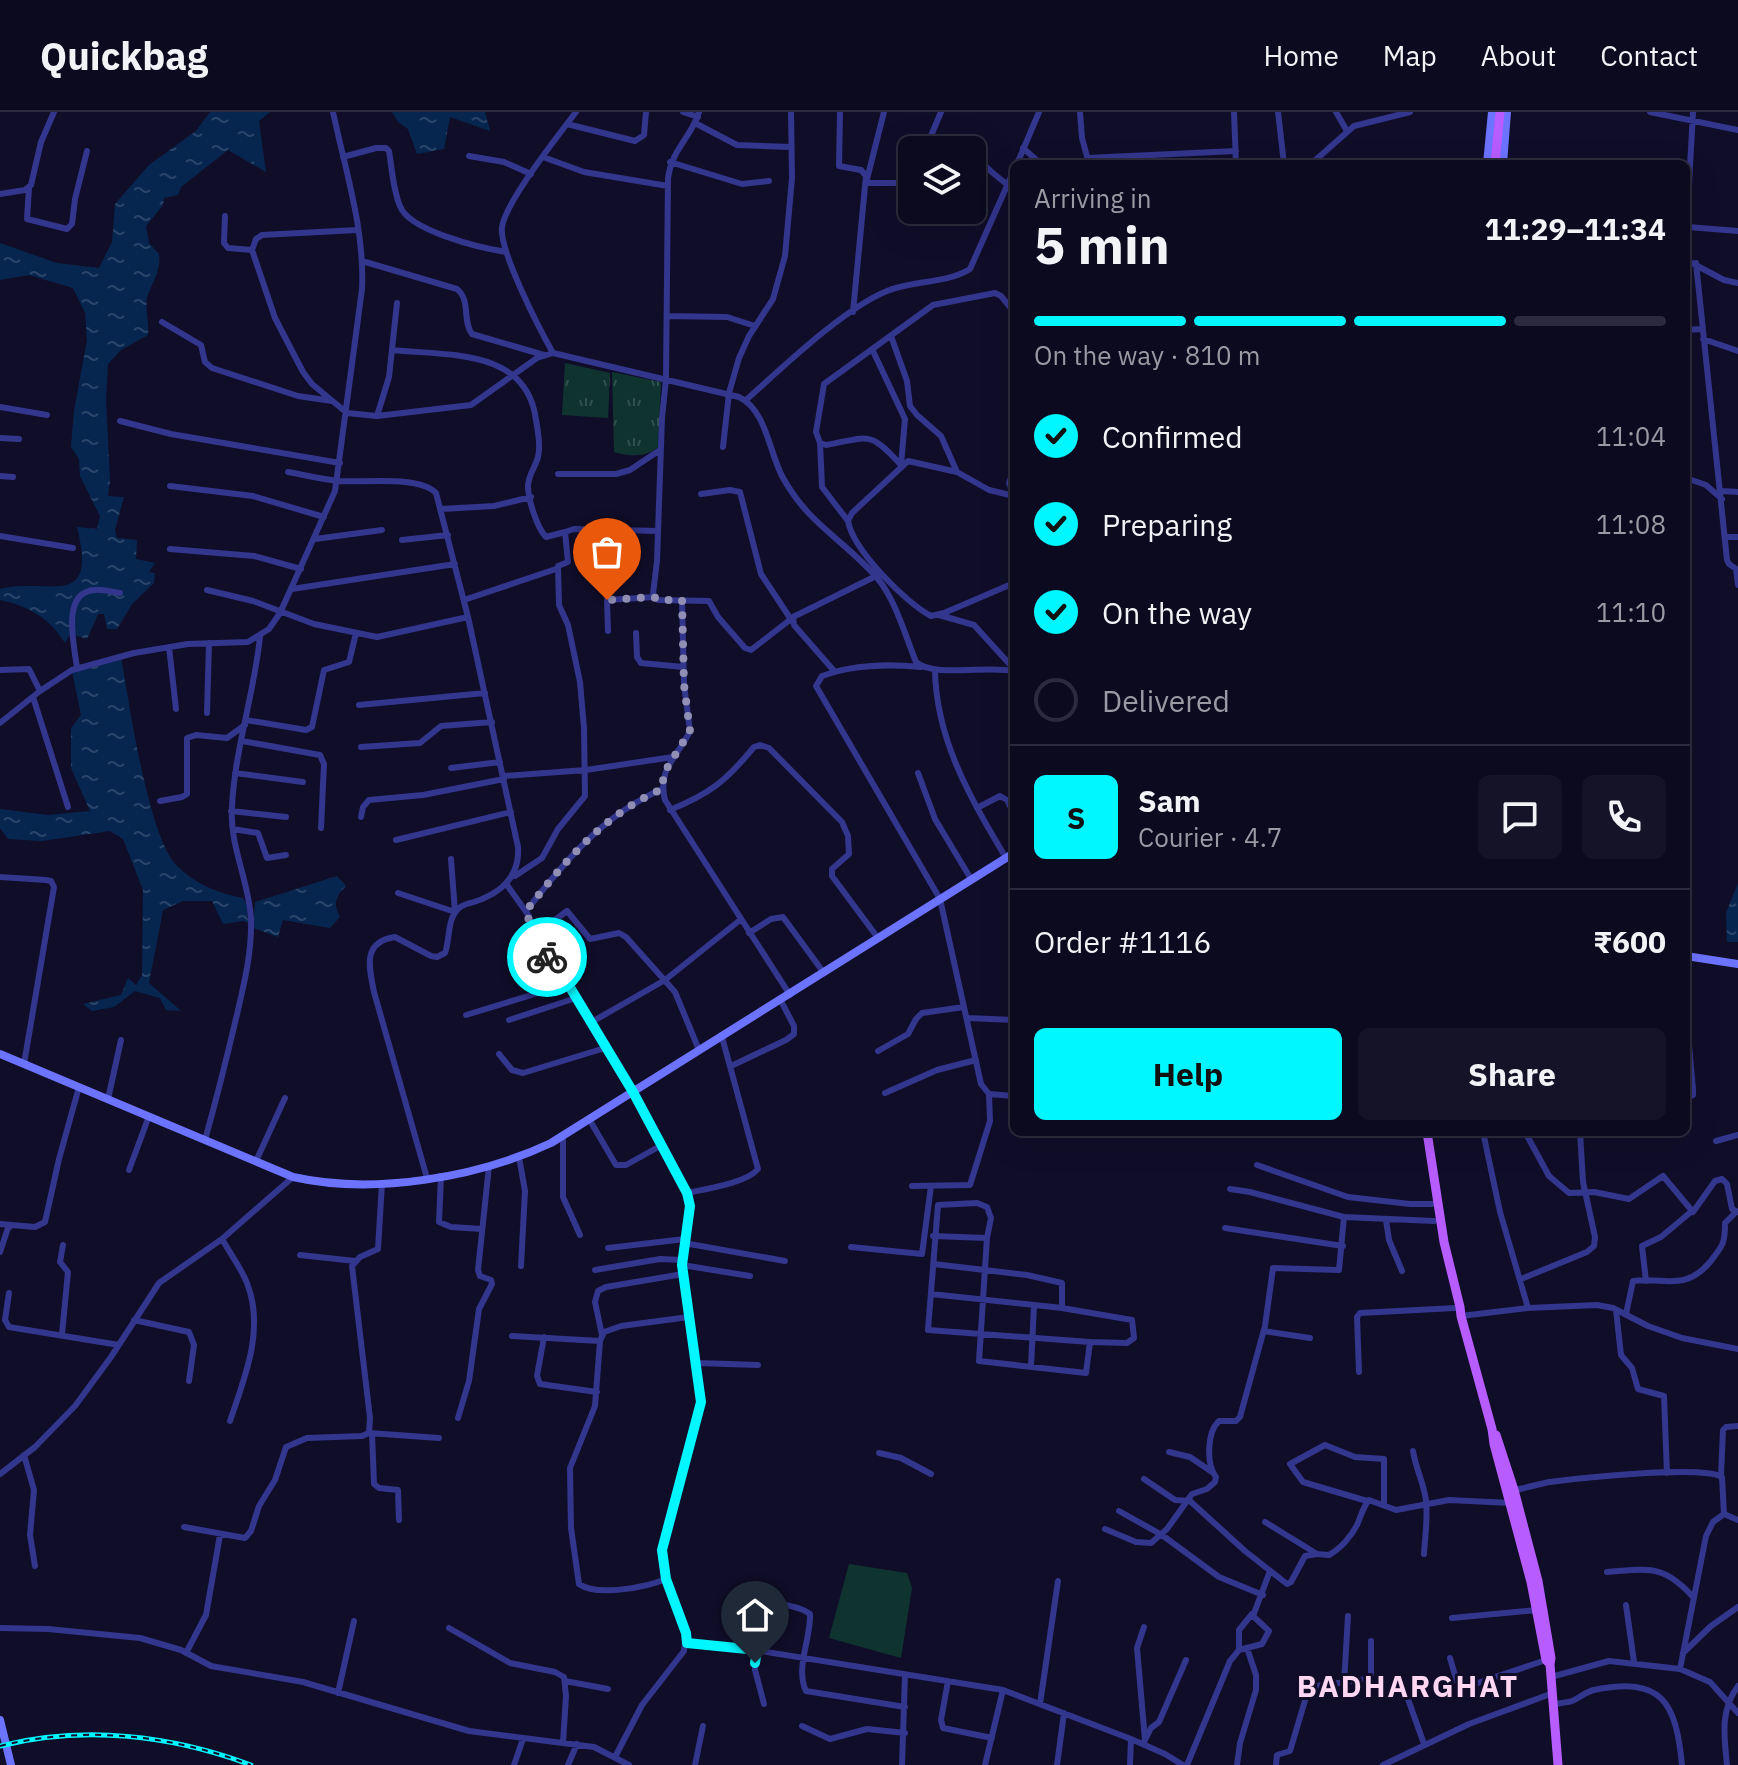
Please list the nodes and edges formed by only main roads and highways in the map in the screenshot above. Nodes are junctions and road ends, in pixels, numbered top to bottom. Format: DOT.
graph roads {
  1 [pos="1500,112"];
  2 [pos="1495,160"];
  3 [pos="1424,1136"];
  4 [pos="1425,1136"];
  5 [pos="1458,1312"];
  6 [pos="1492,1429"];
  7 [pos="1548,1662"];
  8 [pos="1558,1765"];
  1 -- 2 [label="main road"];
  3 -- 5 [label="main road"];
  4 -- 5 [label="main road"];
  5 -- 6 [label="main road"];
  6 -- 7 [label="main road"];
  6 -- 7 [label="main road"];
  7 -- 8 [label="main road"];
}
